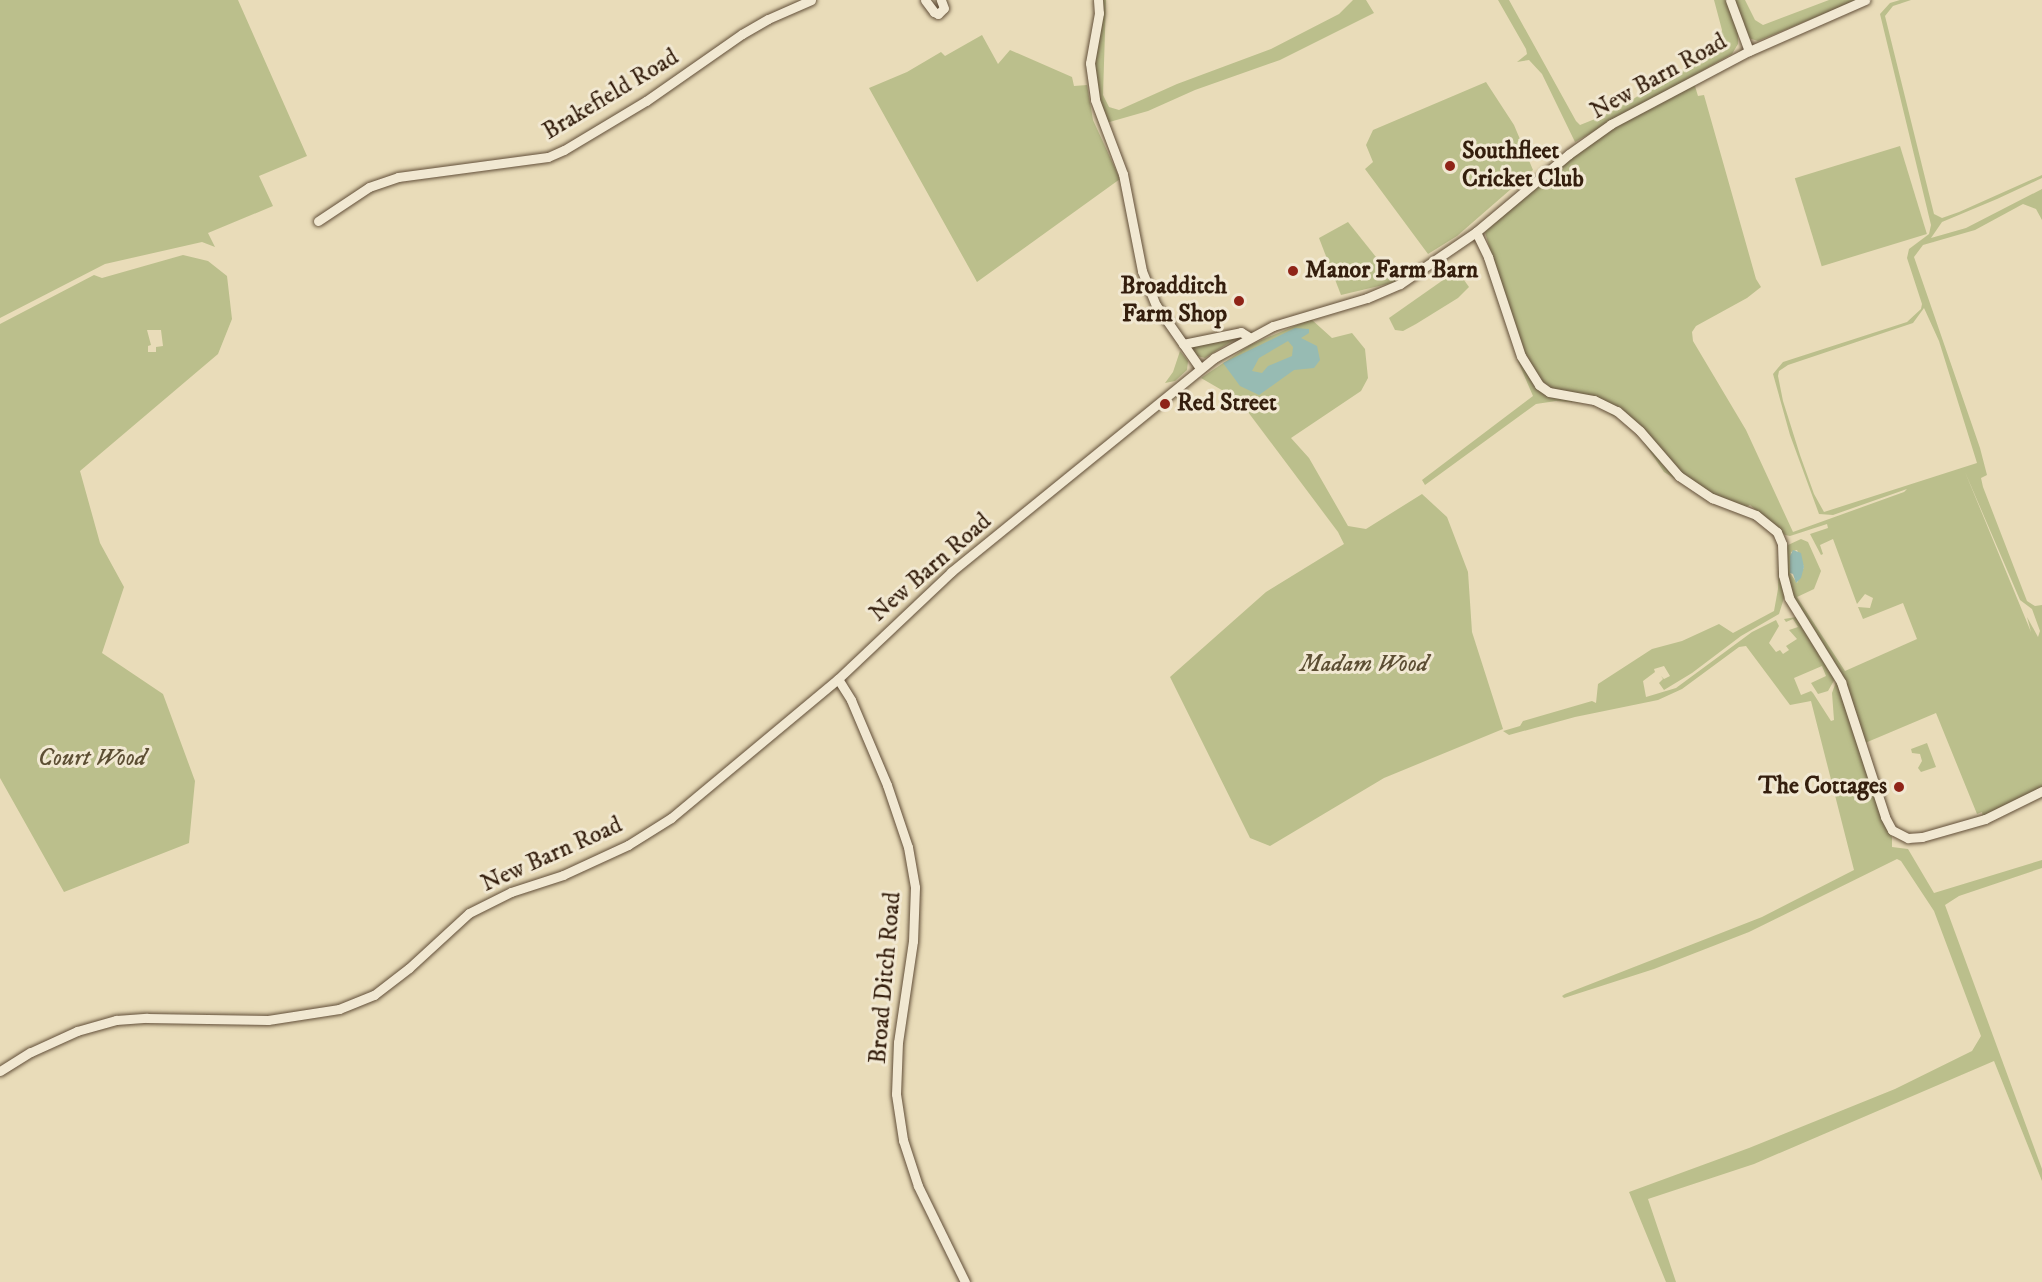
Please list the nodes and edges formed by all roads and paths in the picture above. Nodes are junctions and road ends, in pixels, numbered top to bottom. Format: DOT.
graph roads {
  1 [pos="811,0"];
  2 [pos="925,0"];
  3 [pos="940,0"];
  4 [pos="1098,0"];
  5 [pos="1730,0"];
  6 [pos="1865,0"];
  7 [pos="1749,51"];
  8 [pos="318,221"];
  9 [pos="1476,232"];
  10 [pos="1249,337"];
  11 [pos="1183,344"];
  12 [pos="1200,368"];
  13 [pos="838,679"];
  14 [pos="2042,791"];
  15 [pos="0,1071"];
  16 [pos="964,1282"];
  1 -- 8 [label="street, Brakefield Road"];
  2 -- 3 [label="street"];
  4 -- 11 [label="street"];
  5 -- 7 [label="street"];
  6 -- 7 [label="street, New Barn Road"];
  7 -- 9 [label="street, New Barn Road"];
  9 -- 10 [label="street, New Barn Road"];
  9 -- 14 [label="street"];
  10 -- 11 [label="street"];
  10 -- 12 [label="street, New Barn Road"];
  11 -- 12 [label="street"];
  12 -- 13 [label="street, New Barn Road"];
  13 -- 15 [label="street, New Barn Road"];
  13 -- 16 [label="street, Broad Ditch Road"];
}
